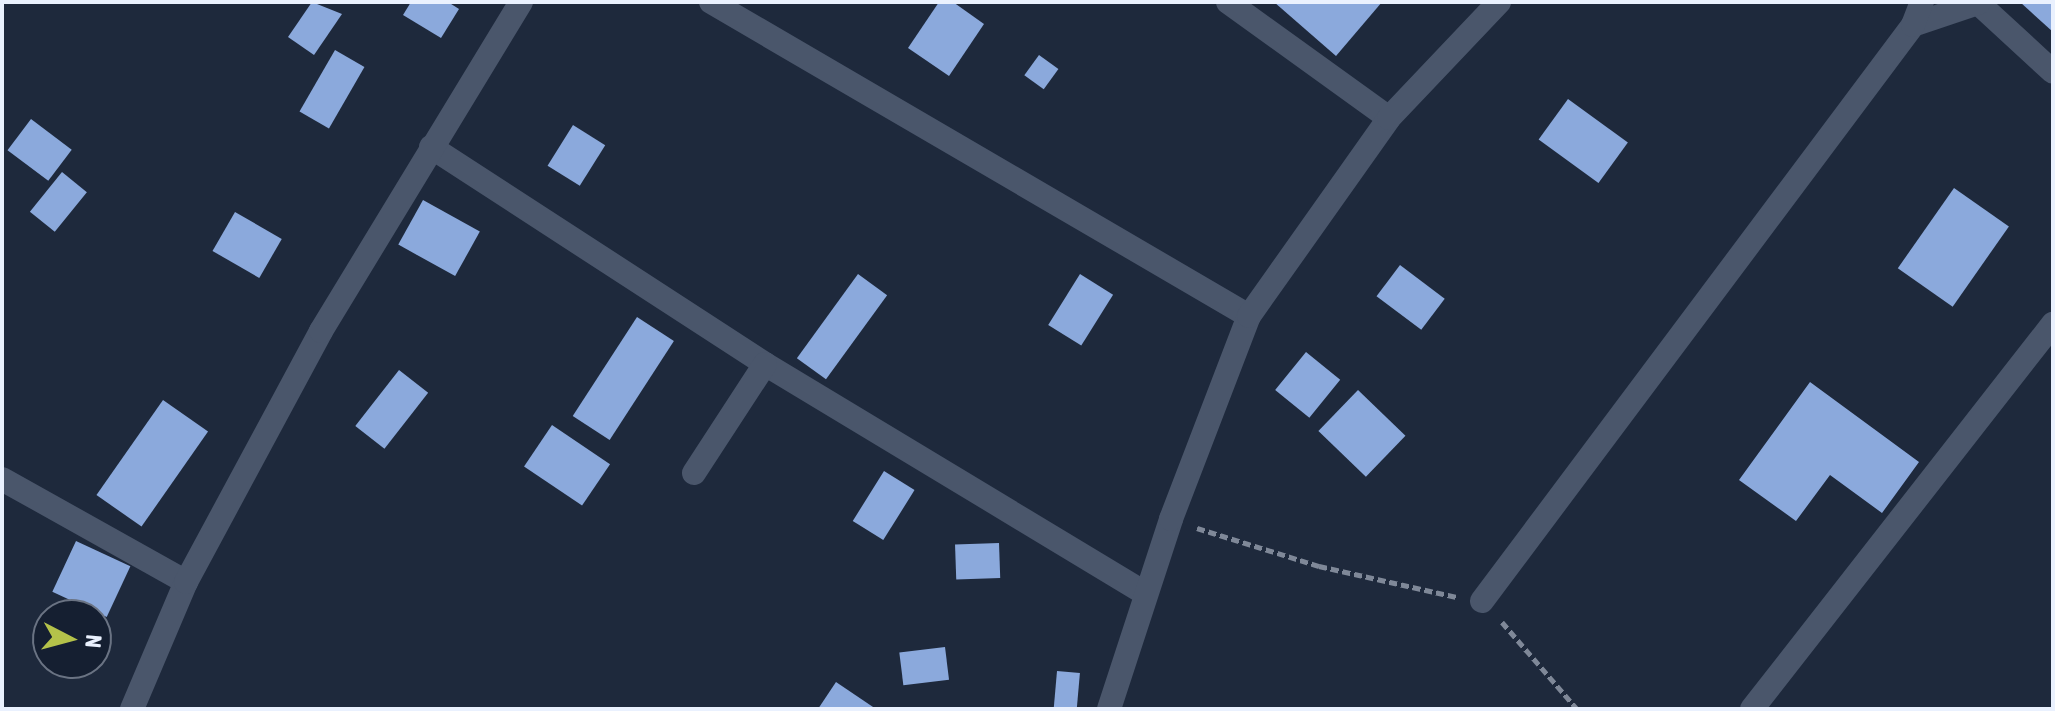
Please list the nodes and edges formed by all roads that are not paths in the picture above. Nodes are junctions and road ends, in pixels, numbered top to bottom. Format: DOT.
graph roads {
  1 [pos="521,2"];
  2 [pos="711,2"];
  3 [pos="1228,2"];
  4 [pos="1499,2"];
  5 [pos="1977,3"];
  6 [pos="1917,14"];
  7 [pos="2053,72"];
  8 [pos="1389,118"];
  9 [pos="431,147"];
  10 [pos="1249,316"];
  11 [pos="2053,324"];
  12 [pos="765,364"];
  13 [pos="694,473"];
  14 [pos="2,479"];
  15 [pos="186,582"];
  16 [pos="1146,594"];
  17 [pos="1482,601"];
  18 [pos="132,709"];
  19 [pos="1109,709"];
  20 [pos="1752,709"];
  1 -- 9 [label="street"];
  2 -- 10 [label="street"];
  3 -- 8 [label="street"];
  4 -- 8 [label="street"];
  5 -- 6 [label="street"];
  5 -- 7 [label="street"];
  6 -- 17 [label="street"];
  8 -- 10 [label="street"];
  9 -- 12 [label="street"];
  9 -- 15 [label="street"];
  10 -- 16 [label="street"];
  11 -- 20 [label="street"];
  12 -- 13 [label="street"];
  12 -- 16 [label="street"];
  14 -- 15 [label="street"];
  15 -- 18 [label="street"];
  16 -- 19 [label="street"];
}
